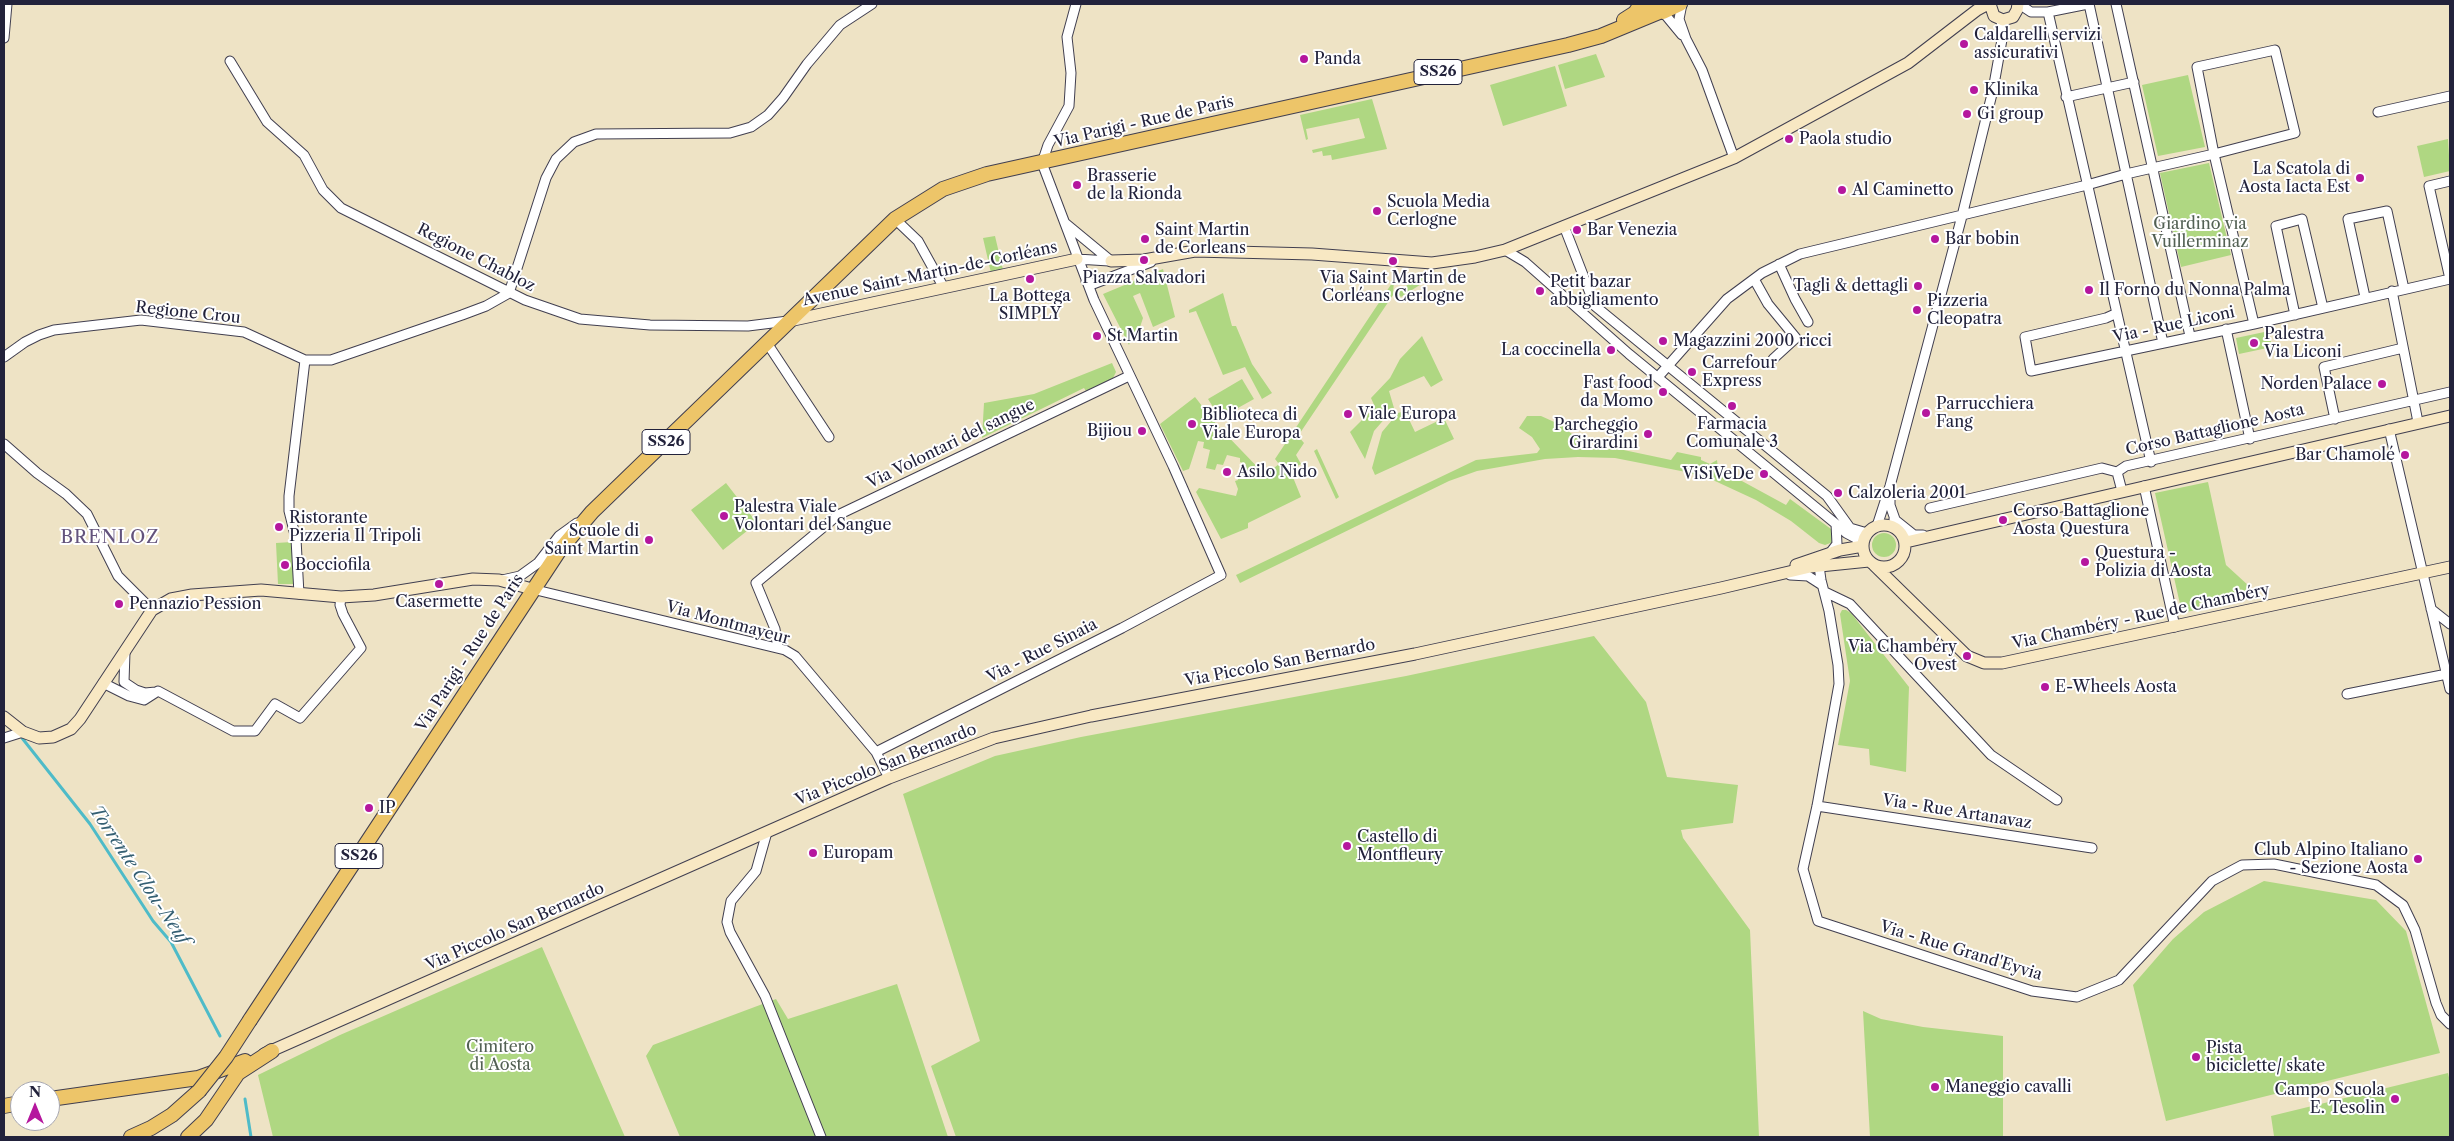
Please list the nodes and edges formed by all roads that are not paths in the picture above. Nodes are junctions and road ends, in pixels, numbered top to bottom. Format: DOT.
graph roads {
  1 [pos="8,4"];
  2 [pos="872,4"];
  3 [pos="1076,4"];
  4 [pos="1641,4"];
  5 [pos="1681,4"];
  6 [pos="1989,4"];
  7 [pos="2019,4"];
  8 [pos="2088,4"];
  9 [pos="2116,4"];
  10 [pos="1657,9"];
  11 [pos="2048,12"];
  12 [pos="2001,20"];
  13 [pos="4,38"];
  14 [pos="1686,39"];
  15 [pos="1583,40"];
  16 [pos="230,61"];
  17 [pos="2134,82"];
  18 [pos="2107,88"];
  19 [pos="2450,96"];
  20 [pos="2066,97"];
  21 [pos="2378,112"];
  22 [pos="2214,154"];
  23 [pos="1734,158"];
  24 [pos="1042,163"];
  25 [pos="2153,167"];
  26 [pos="2126,174"];
  27 [pos="2450,181"];
  28 [pos="2087,185"];
  29 [pos="1962,216"];
  30 [pos="895,219"];
  31 [pos="1064,222"];
  32 [pos="1564,226"];
  33 [pos="1505,250"];
  34 [pos="1161,258"];
  35 [pos="1077,260"];
  36 [pos="1111,261"];
  37 [pos="1779,264"];
  38 [pos="1754,279"];
  39 [pos="2450,279"];
  40 [pos="1086,281"];
  41 [pos="1099,282"];
  42 [pos="944,288"];
  43 [pos="2404,289"];
  44 [pos="2392,291"];
  45 [pos="509,292"];
  46 [pos="2365,297"];
  47 [pos="1094,300"];
  48 [pos="2323,308"];
  49 [pos="2117,313"];
  50 [pos="2295,314"];
  51 [pos="789,321"];
  52 [pos="1808,322"];
  53 [pos="2254,324"];
  54 [pos="2226,329"];
  55 [pos="2190,336"];
  56 [pos="767,343"];
  57 [pos="2163,343"];
  58 [pos="2403,348"];
  59 [pos="2125,350"];
  60 [pos="4,357"];
  61 [pos="1773,359"];
  62 [pos="305,360"];
  63 [pos="1667,366"];
  64 [pos="1129,376"];
  65 [pos="1658,377"];
  66 [pos="2450,392"];
  67 [pos="2415,401"];
  68 [pos="2450,416"];
  69 [pos="2335,419"];
  70 [pos="2418,422"];
  71 [pos="2389,429"];
  72 [pos="829,437"];
  73 [pos="2250,439"];
  74 [pos="4,444"];
  75 [pos="2151,462"];
  76 [pos="2117,472"];
  77 [pos="1890,486"];
  78 [pos="2144,486"];
  79 [pos="2122,491"];
  80 [pos="1930,508"];
  81 [pos="592,512"];
  82 [pos="1894,519"];
  83 [pos="1836,524"];
  84 [pos="1877,526"];
  85 [pos="1955,531"];
  86 [pos="1904,538"];
  87 [pos="1863,542"];
  88 [pos="1830,553"];
  89 [pos="1871,563"];
  90 [pos="1819,566"];
  91 [pos="2450,567"];
  92 [pos="2423,572"];
  93 [pos="499,580"];
  94 [pos="1755,581"];
  95 [pos="532,589"];
  96 [pos="1823,589"];
  97 [pos="299,594"];
  98 [pos="341,597"];
  99 [pos="2431,609"];
  100 [pos="152,610"];
  101 [pos="2450,624"];
  102 [pos="2175,627"];
  103 [pos="778,648"];
  104 [pos="125,650"];
  105 [pos="2447,674"];
  106 [pos="103,683"];
  107 [pos="2450,689"];
  108 [pos="158,691"];
  109 [pos="2347,694"];
  110 [pos="4,717"];
  111 [pos="23,732"];
  112 [pos="4,738"];
  113 [pos="876,752"];
  114 [pos="889,778"];
  115 [pos="2057,800"];
  116 [pos="1817,806"];
  117 [pos="767,832"];
  118 [pos="2092,848"];
  119 [pos="2450,1024"];
  120 [pos="272,1051"];
  121 [pos="245,1061"];
  122 [pos="219,1071"];
  123 [pos="229,1087"];
  124 [pos="60,1098"];
  125 [pos="131,1137"];
  126 [pos="188,1137"];
  127 [pos="821,1137"];
  1 -- 13 [label="street"];
  2 -- 45 [label="street"];
  3 -- 24 [label="street"];
  4 -- 15 [label="main road, Via Parigi - Rue de Paris"];
  5 -- 10 [label="main road, Via Parigi - Rue de Paris"];
  5 -- 14 [label="street"];
  6 -- 12 [label="street"];
  6 -- 23 [label="street"];
  7 -- 11 [label="street"];
  7 -- 12 [label="street"];
  8 -- 11 [label="street"];
  8 -- 18 [label="street"];
  9 -- 17 [label="street"];
  10 -- 14 [label="street"];
  10 -- 15 [label="main road, Via Parigi - Rue de Paris"];
  11 -- 20 [label="street"];
  12 -- 29 [label="street"];
  14 -- 23 [label="street"];
  15 -- 24 [label="main road, Via Parigi - Rue de Paris / SS26"];
  16 -- 45 [label="street, Regione Chabloz"];
  17 -- 18 [label="street"];
  17 -- 25 [label="street"];
  18 -- 20 [label="street"];
  18 -- 26 [label="street"];
  19 -- 21 [label="street"];
  20 -- 28 [label="street"];
  22 -- 22 [label="street"];
  22 -- 25 [label="street"];
  22 -- 53 [label="street"];
  23 -- 32 [label="street"];
  24 -- 30 [label="main road, Via Parigi - Rue de Paris / SS26"];
  24 -- 31 [label="street"];
  25 -- 26 [label="street"];
  25 -- 55 [label="street"];
  26 -- 28 [label="street"];
  26 -- 57 [label="street"];
  27 -- 39 [label="street"];
  28 -- 29 [label="street"];
  28 -- 49 [label="street"];
  29 -- 37 [label="street"];
  29 -- 77 [label="street"];
  30 -- 42 [label="street"];
  30 -- 51 [label="main road, Via Parigi - Rue de Paris / SS26"];
  31 -- 35 [label="street"];
  31 -- 36 [label="street"];
  32 -- 33 [label="street"];
  32 -- 63 [label="street"];
  33 -- 34 [label="street"];
  33 -- 65 [label="street"];
  34 -- 36 [label="street"];
  34 -- 41 [label="street"];
  35 -- 36 [label="street"];
  35 -- 40 [label="street"];
  35 -- 42 [label="street, Avenue Saint-Martin-de-Corléans"];
  36 -- 41 [label="street"];
  37 -- 38 [label="street"];
  37 -- 52 [label="street"];
  38 -- 61 [label="street"];
  38 -- 63 [label="street"];
  39 -- 43 [label="street, Via - Rue Liconi"];
  40 -- 41 [label="street"];
  40 -- 47 [label="street"];
  41 -- 47 [label="street"];
  42 -- 51 [label="street, Avenue Saint-Martin-de-Corléans"];
  43 -- 44 [label="street, Via - Rue Liconi"];
  43 -- 46 [label="street"];
  44 -- 46 [label="street, Via - Rue Liconi"];
  44 -- 58 [label="street"];
  45 -- 51 [label="street, Regione Chabloz"];
  45 -- 62 [label="street, Regione Crou"];
  46 -- 48 [label="street, Via - Rue Liconi"];
  47 -- 64 [label="street"];
  48 -- 50 [label="street, Via - Rue Liconi"];
  48 -- 50 [label="street"];
  49 -- 59 [label="street"];
  49 -- 59 [label="street, Via - Rue Liconi"];
  50 -- 53 [label="street, Via - Rue Liconi"];
  51 -- 56 [label="main road, Via Parigi - Rue de Paris / SS26"];
  53 -- 54 [label="street, Via - Rue Liconi"];
  54 -- 55 [label="street, Via - Rue Liconi"];
  54 -- 73 [label="street"];
  55 -- 57 [label="street, Via - Rue Liconi"];
  56 -- 72 [label="street"];
  56 -- 81 [label="main road, Via Parigi - Rue de Paris / SS26"];
  57 -- 59 [label="street, Via - Rue Liconi"];
  58 -- 67 [label="street"];
  58 -- 69 [label="street"];
  59 -- 75 [label="street"];
  60 -- 62 [label="street, Regione Crou"];
  62 -- 97 [label="street"];
  63 -- 65 [label="street"];
  63 -- 87 [label="street"];
  64 -- 103 [label="street, Via Volontari del sangue"];
  64 -- 113 [label="street, Via - Rue Sinaia"];
  65 -- 83 [label="street"];
  66 -- 67 [label="street, Corso Battaglione Aosta"];
  67 -- 69 [label="street, Corso Battaglione Aosta"];
  67 -- 70 [label="street"];
  68 -- 70 [label="street"];
  69 -- 73 [label="street, Corso Battaglione Aosta"];
  70 -- 71 [label="street"];
  71 -- 78 [label="street"];
  71 -- 92 [label="street"];
  73 -- 75 [label="street, Corso Battaglione Aosta"];
  74 -- 100 [label="street"];
  75 -- 76 [label="street, Corso Battaglione Aosta"];
  76 -- 79 [label="street"];
  76 -- 80 [label="street, Corso Battaglione Aosta"];
  77 -- 82 [label="street"];
  77 -- 84 [label="street"];
  78 -- 79 [label="street"];
  78 -- 102 [label="street"];
  79 -- 85 [label="street"];
  81 -- 93 [label="street"];
  81 -- 95 [label="main road, Via Parigi - Rue de Paris / SS26"];
  82 -- 85 [label="street"];
  82 -- 86 [label="street"];
  83 -- 87 [label="street"];
  83 -- 88 [label="street"];
  84 -- 86 [label="street"];
  84 -- 87 [label="street"];
  85 -- 86 [label="street"];
  86 -- 89 [label="street"];
  87 -- 88 [label="street, Via Piccolo San Bernardo"];
  87 -- 89 [label="street"];
  87 -- 90 [label="street, Via Piccolo San Bernardo"];
  88 -- 94 [label="street, Via Piccolo San Bernardo"];
  89 -- 90 [label="street, Via Piccolo San Bernardo"];
  89 -- 102 [label="street, Via Chambéry - Rue de Chambéry"];
  90 -- 94 [label="street, Via Piccolo San Bernardo"];
  90 -- 96 [label="street, Via - Rue Grand'Eyvia"];
  91 -- 92 [label="street, Via Chambéry - Rue de Chambéry"];
  92 -- 99 [label="street"];
  92 -- 102 [label="street, Via Chambéry - Rue de Chambéry"];
  93 -- 95 [label="street"];
  93 -- 98 [label="street"];
  94 -- 96 [label="street, Via Piccolo San Bernardo"];
  94 -- 114 [label="street, Via Piccolo San Bernardo"];
  95 -- 103 [label="street, Via Montmayeur"];
  95 -- 125 [label="main road, Via Parigi - Rue de Paris / SS26, bridge"];
  96 -- 115 [label="street, Via Piccolo San Bernardo"];
  96 -- 116 [label="street, Via - Rue Grand'Eyvia"];
  97 -- 98 [label="street"];
  97 -- 100 [label="street"];
  98 -- 108 [label="street"];
  99 -- 101 [label="street"];
  99 -- 105 [label="street"];
  100 -- 104 [label="street"];
  103 -- 113 [label="street, Via Montmayeur"];
  104 -- 106 [label="street"];
  104 -- 108 [label="street"];
  105 -- 107 [label="street"];
  105 -- 109 [label="street"];
  106 -- 108 [label="street"];
  106 -- 111 [label="street"];
  110 -- 111 [label="street"];
  111 -- 112 [label="street"];
  113 -- 114 [label="street, Via Montmayeur"];
  114 -- 117 [label="street, Via Piccolo San Bernardo"];
  116 -- 118 [label="street, Via - Rue Artanavaz"];
  116 -- 119 [label="street, Via - Rue Grand'Eyvia"];
  117 -- 120 [label="street, Via Piccolo San Bernardo"];
  117 -- 127 [label="street"];
  120 -- 121 [label="street, Via Piccolo San Bernardo"];
  120 -- 123 [label="main road"];
  121 -- 122 [label="main road"];
  122 -- 123 [label="main road"];
  122 -- 124 [label="main road"];
  123 -- 126 [label="main road"];
}
